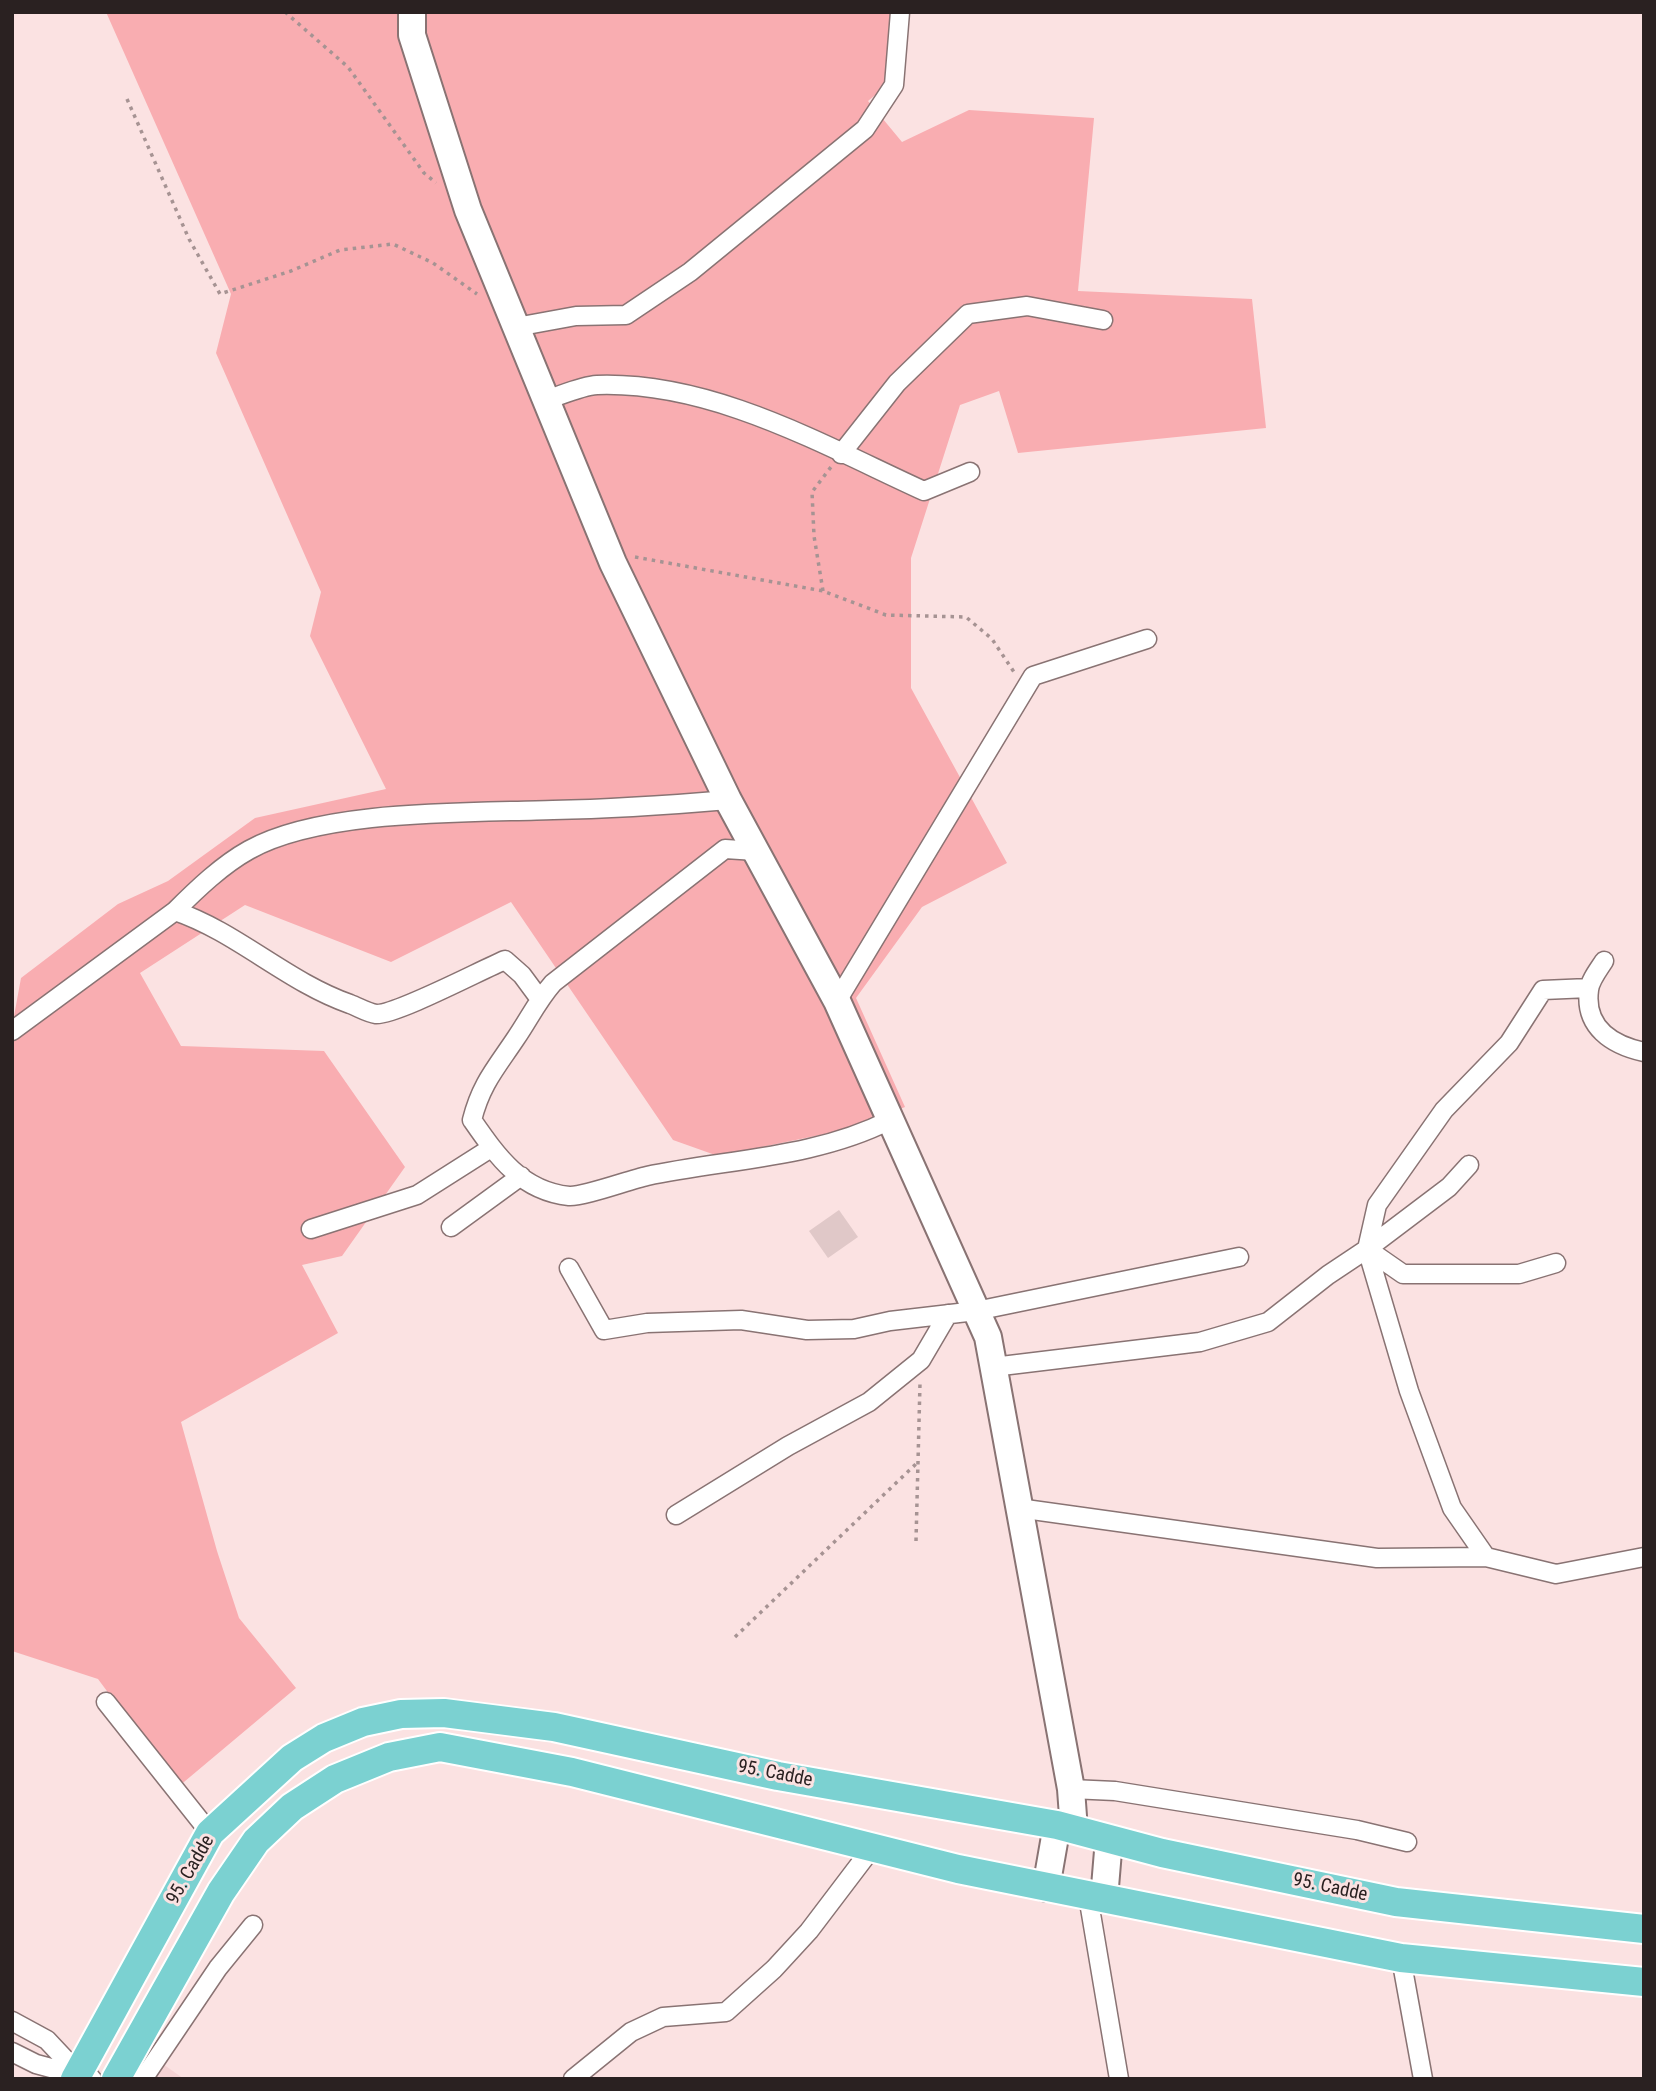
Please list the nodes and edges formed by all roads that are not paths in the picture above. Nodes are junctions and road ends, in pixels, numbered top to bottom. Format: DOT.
graph roads {
  1 [pos="412,12"];
  2 [pos="900,12"];
  3 [pos="1103,320"];
  4 [pos="516,327"];
  5 [pos="546,400"];
  6 [pos="841,454"];
  7 [pos="970,472"];
  8 [pos="1147,639"];
  9 [pos="728,800"];
  10 [pos="756,851"];
  11 [pos="175,911"];
  12 [pos="1604,961"];
  13 [pos="1589,988"];
  14 [pos="539,999"];
  15 [pos="836,1000"];
  16 [pos="12,1031"];
  17 [pos="1644,1052"];
  18 [pos="890,1120"];
  19 [pos="491,1148"];
  20 [pos="1469,1165"];
  21 [pos="521,1176"];
  22 [pos="451,1227"];
  23 [pos="311,1229"];
  24 [pos="1367,1249"];
  25 [pos="1239,1257"];
  26 [pos="1556,1263"];
  27 [pos="569,1268"];
  28 [pos="976,1311"];
  29 [pos="948,1314"];
  30 [pos="993,1367"];
  31 [pos="1018,1508"];
  32 [pos="676,1515"];
  33 [pos="1486,1557"];
  34 [pos="1644,1557"];
  35 [pos="106,1702"];
  36 [pos="1071,1789"];
  37 [pos="1065,1827"];
  38 [pos="210,1833"];
  39 [pos="1109,1839"];
  40 [pos="1406,1842"];
  41 [pos="872,1848"];
  42 [pos="1046,1888"];
  43 [pos="1096,1898"];
  44 [pos="253,1925"];
  45 [pos="1644,1929"];
  46 [pos="1401,1958"];
  47 [pos="1644,1982"];
  48 [pos="12,2021"];
  49 [pos="12,2052"];
  50 [pos="82,2077"];
  51 [pos="116,2079"];
  52 [pos="143,2079"];
  53 [pos="573,2079"];
  54 [pos="1119,2079"];
  55 [pos="1423,2079"];
  1 -- 4 [label="street"];
  2 -- 4 [label="street"];
  3 -- 6 [label="street"];
  4 -- 5 [label="street"];
  5 -- 6 [label="street"];
  5 -- 9 [label="street"];
  6 -- 7 [label="street"];
  8 -- 15 [label="street"];
  9 -- 10 [label="street"];
  9 -- 11 [label="street"];
  10 -- 14 [label="street"];
  10 -- 15 [label="street"];
  11 -- 14 [label="street"];
  11 -- 16 [label="street"];
  12 -- 13 [label="street"];
  13 -- 17 [label="street"];
  13 -- 24 [label="street"];
  14 -- 19 [label="street"];
  15 -- 18 [label="street"];
  18 -- 21 [label="street"];
  18 -- 28 [label="street"];
  19 -- 21 [label="street"];
  19 -- 23 [label="street"];
  20 -- 24 [label="street"];
  21 -- 22 [label="street"];
  24 -- 26 [label="street"];
  24 -- 30 [label="street"];
  24 -- 33 [label="street"];
  25 -- 28 [label="street"];
  27 -- 29 [label="street"];
  28 -- 29 [label="street"];
  28 -- 30 [label="street"];
  29 -- 32 [label="street"];
  30 -- 31 [label="street"];
  31 -- 33 [label="street"];
  31 -- 36 [label="street"];
  33 -- 34 [label="street"];
  35 -- 38 [label="street"];
  36 -- 37 [label="street"];
  36 -- 40 [label="street"];
  37 -- 38 [label="main road, 95. Cadde"];
  37 -- 39 [label="main road, 95. Cadde"];
  37 -- 42 [label="street"];
  38 -- 50 [label="main road, 95. Cadde"];
  39 -- 43 [label="street"];
  39 -- 45 [label="main road, 95. Cadde"];
  41 -- 42 [label="main road, 95. Cadde"];
  41 -- 51 [label="main road, 95. Cadde"];
  41 -- 53 [label="street"];
  42 -- 43 [label="main road, 95. Cadde"];
  43 -- 46 [label="main road, 95. Cadde"];
  43 -- 54 [label="street"];
  44 -- 52 [label="street"];
  46 -- 47 [label="main road, 95. Cadde"];
  46 -- 55 [label="street"];
  48 -- 50 [label="street"];
  49 -- 50 [label="street"];
}
